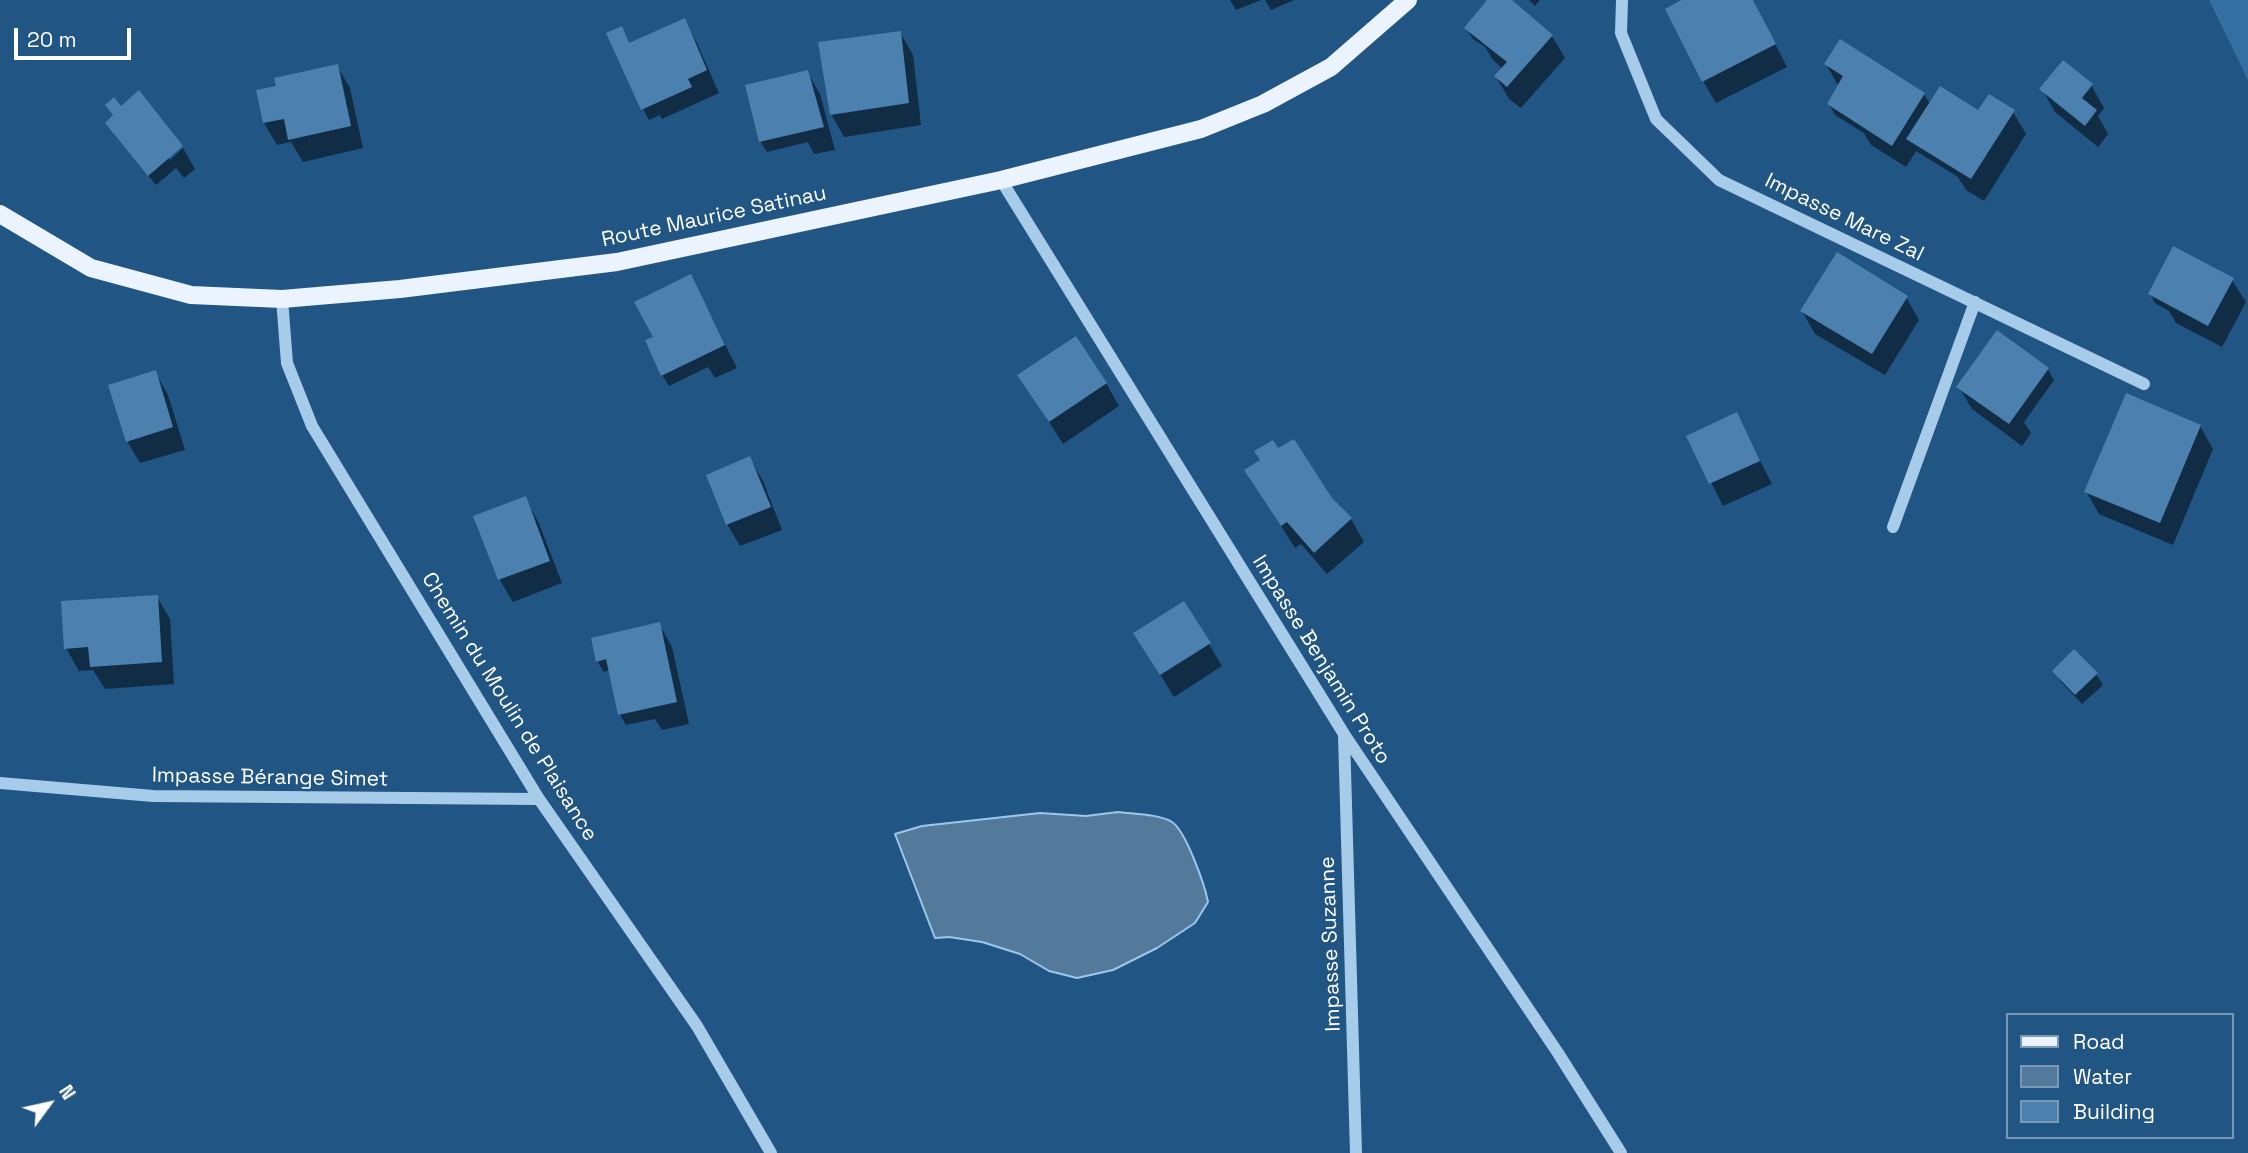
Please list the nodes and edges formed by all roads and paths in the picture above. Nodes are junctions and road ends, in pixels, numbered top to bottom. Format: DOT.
graph roads {
  1 [pos="1408,0"];
  2 [pos="1622,0"];
  3 [pos="1001,180"];
  4 [pos="0,214"];
  5 [pos="282,299"];
  6 [pos="1975,302"];
  7 [pos="2144,384"];
  8 [pos="1893,527"];
  9 [pos="1344,734"];
  10 [pos="0,783"];
  11 [pos="540,799"];
  12 [pos="771,1153"];
  13 [pos="1356,1153"];
  14 [pos="1621,1153"];
  1 -- 3 [label="main road, Route Maurice Satinau"];
  2 -- 6 [label="street, Impasse Mare Zal"];
  3 -- 5 [label="main road, Route Maurice Satinau"];
  3 -- 9 [label="street, Impasse Benjamin Proto"];
  4 -- 5 [label="main road, Route Maurice Satinau"];
  5 -- 11 [label="street, Chemin du Moulin de Plaisance"];
  6 -- 7 [label="street, Impasse Mare Zal"];
  6 -- 8 [label="street"];
  9 -- 13 [label="street, Impasse Suzanne"];
  9 -- 14 [label="street, Impasse Benjamin Proto"];
  10 -- 11 [label="street, Impasse Bérange Simet"];
  11 -- 12 [label="street, Chemin du Moulin de Plaisance"];
}
